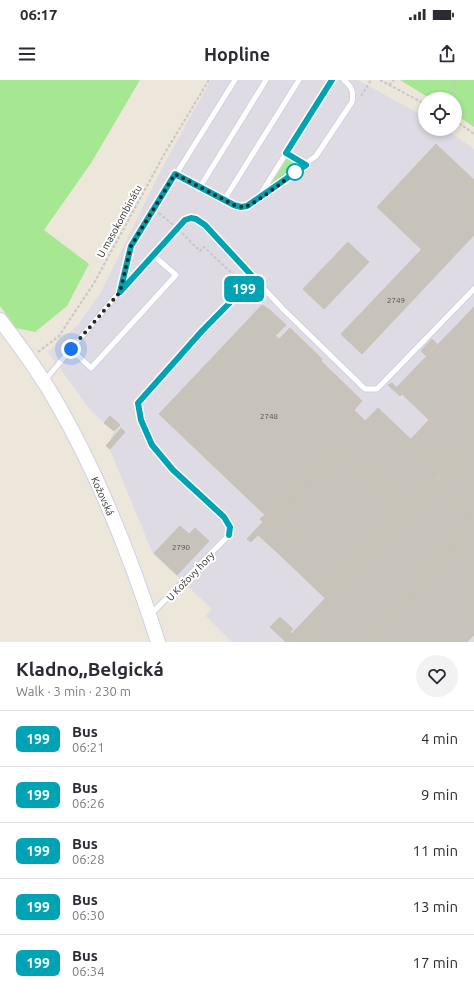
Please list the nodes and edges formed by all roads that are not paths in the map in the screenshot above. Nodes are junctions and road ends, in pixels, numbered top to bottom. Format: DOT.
graph roads {
  1 [pos="235,80"];
  2 [pos="266,80"];
  3 [pos="299,80"];
  4 [pos="332,80"];
  5 [pos="344,80"];
  6 [pos="286,153"];
  7 [pos="306,165"];
  8 [pos="175,174"];
  9 [pos="200,187"];
  10 [pos="224,200"];
  11 [pos="256,201"];
  12 [pos="153,255"];
  13 [pos="254,278"];
  14 [pos="474,289"];
  15 [pos="120,292"];
  16 [pos="0,320"];
  17 [pos="71,349"];
  18 [pos="44,381"];
  19 [pos="150,616"];
  20 [pos="158,642"];
  1 -- 8 [label="lane"];
  2 -- 9 [label="lane"];
  3 -- 10 [label="lane"];
  4 -- 6 [label="lane"];
  5 -- 7 [label="lane"];
  6 -- 7 [label="lane"];
  6 -- 11 [label="lane"];
  7 -- 11 [label="lane"];
  8 -- 9 [label="lane"];
  8 -- 15 [label="lane"];
  9 -- 10 [label="lane"];
  10 -- 11 [label="lane"];
  12 -- 13 [label="lane"];
  12 -- 15 [label="lane"];
  12 -- 17 [label="lane"];
  13 -- 14 [label="lane"];
  13 -- 19 [label="lane, U Kožovy hory"];
  15 -- 17 [label="lane"];
  16 -- 18 [label="street, Kožovská"];
  17 -- 18 [label="lane"];
  18 -- 19 [label="street, Kožovská"];
  19 -- 20 [label="street, Kožovská"];
}
